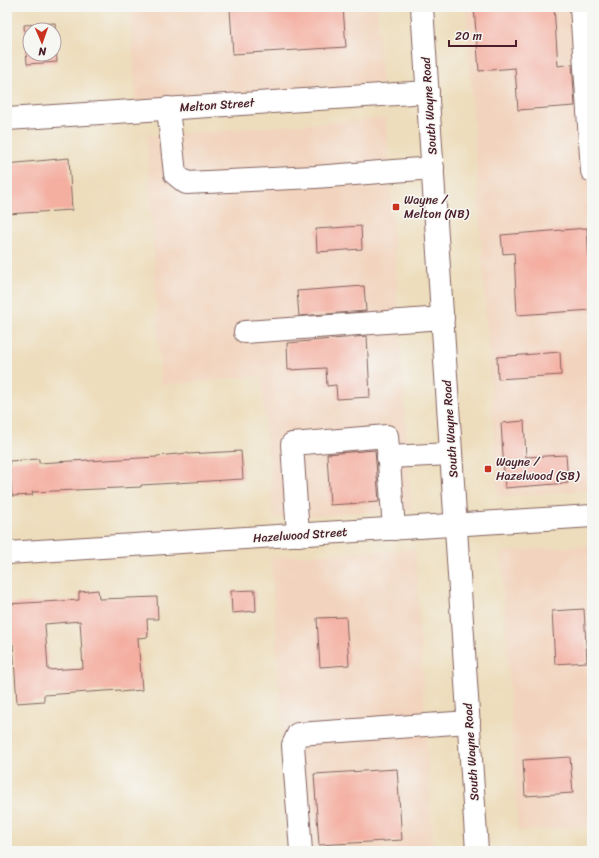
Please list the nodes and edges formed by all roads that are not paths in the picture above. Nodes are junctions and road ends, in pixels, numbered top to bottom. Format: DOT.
graph roads {
  1 [pos="422,7"];
  2 [pos="581,7"];
  3 [pos="428,92"];
  4 [pos="168,108"];
  5 [pos="7,118"];
  6 [pos="433,168"];
  7 [pos="592,172"];
  8 [pos="443,318"];
  9 [pos="245,332"];
  10 [pos="451,454"];
  11 [pos="388,457"];
  12 [pos="592,516"];
  13 [pos="456,525"];
  14 [pos="394,529"];
  15 [pos="298,535"];
  16 [pos="7,553"];
  17 [pos="469,722"];
  18 [pos="301,851"];
  19 [pos="477,851"];
  1 -- 3 [label="street, South Wayne Road"];
  2 -- 7 [label="street"];
  3 -- 4 [label="street, Melton Street"];
  3 -- 6 [label="street, South Wayne Road"];
  4 -- 5 [label="street, Melton Street"];
  4 -- 6 [label="street"];
  6 -- 8 [label="street, South Wayne Road"];
  8 -- 9 [label="street"];
  8 -- 10 [label="street, South Wayne Road"];
  10 -- 11 [label="street"];
  10 -- 13 [label="street, South Wayne Road"];
  11 -- 14 [label="street"];
  11 -- 15 [label="street"];
  12 -- 13 [label="street, Hazelwood Street"];
  13 -- 14 [label="street, Hazelwood Street"];
  13 -- 17 [label="street, South Wayne Road"];
  14 -- 15 [label="street, Hazelwood Street"];
  15 -- 16 [label="street, Hazelwood Street"];
  17 -- 18 [label="street"];
  17 -- 19 [label="street, South Wayne Road"];
}
